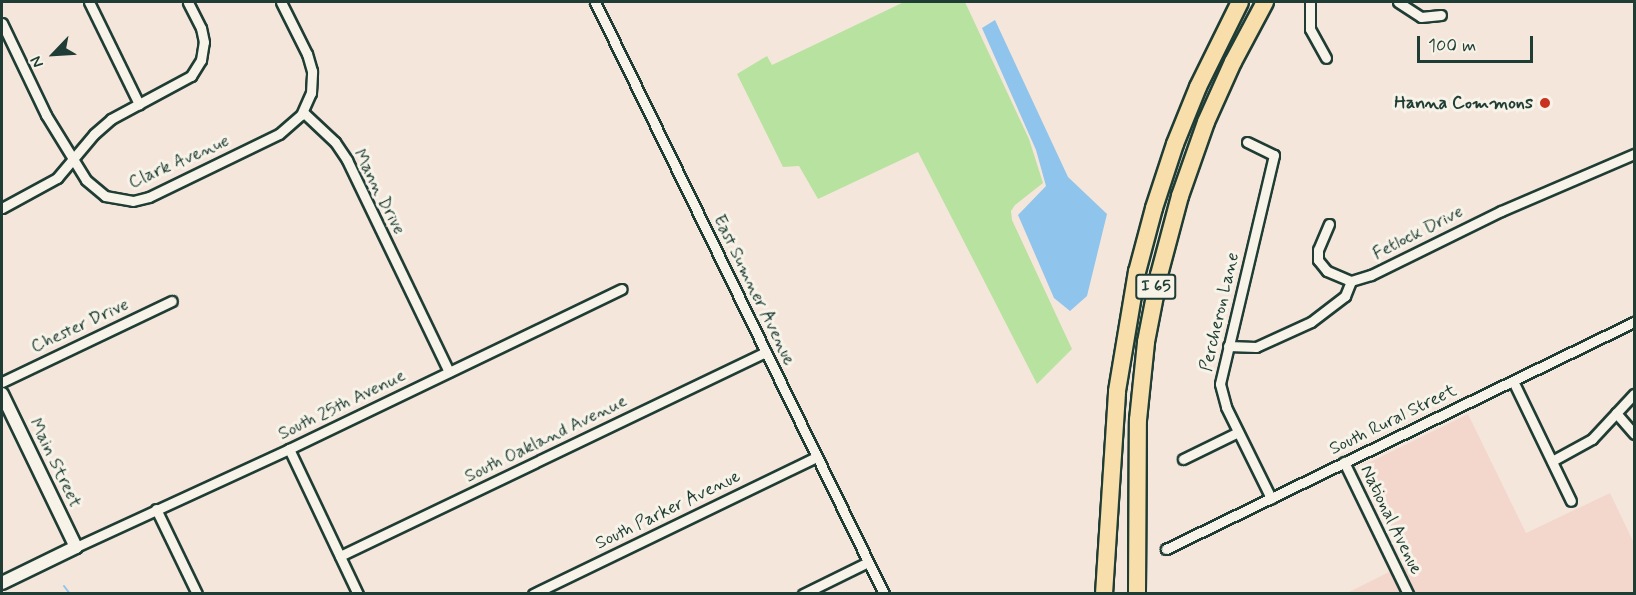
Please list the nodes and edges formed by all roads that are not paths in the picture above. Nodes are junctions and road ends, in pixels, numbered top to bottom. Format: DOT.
graph roads {
  1 [pos="90,2"];
  2 [pos="188,2"];
  3 [pos="281,2"];
  4 [pos="595,2"];
  5 [pos="1240,2"];
  6 [pos="1265,2"];
  7 [pos="1310,2"];
  8 [pos="1398,2"];
  9 [pos="1441,15"];
  10 [pos="2,23"];
  11 [pos="1326,58"];
  12 [pos="139,104"];
  13 [pos="303,112"];
  14 [pos="1247,142"];
  15 [pos="1635,154"];
  16 [pos="74,160"];
  17 [pos="2,208"];
  18 [pos="1329,224"];
  19 [pos="1351,281"];
  20 [pos="621,289"];
  21 [pos="172,301"];
  22 [pos="1635,322"];
  23 [pos="1228,346"];
  24 [pos="766,352"];
  25 [pos="449,372"];
  26 [pos="1513,381"];
  27 [pos="2,382"];
  28 [pos="2,394"];
  29 [pos="1635,394"];
  30 [pos="1616,413"];
  31 [pos="1238,432"];
  32 [pos="1635,434"];
  33 [pos="289,449"];
  34 [pos="817,457"];
  35 [pos="1183,459"];
  36 [pos="1552,461"];
  37 [pos="1344,462"];
  38 [pos="1272,498"];
  39 [pos="1571,501"];
  40 [pos="156,509"];
  41 [pos="1110,511"];
  42 [pos="76,547"];
  43 [pos="1166,549"];
  44 [pos="340,556"];
  45 [pos="868,562"];
  46 [pos="2,583"];
  47 [pos="197,594"];
  48 [pos="358,594"];
  49 [pos="533,594"];
  50 [pos="803,594"];
  51 [pos="884,594"];
  52 [pos="1104,594"];
  53 [pos="1112,594"];
  54 [pos="1140,594"];
  55 [pos="1408,594"];
  1 -- 12 [label="street"];
  2 -- 12 [label="street"];
  3 -- 13 [label="street"];
  4 -- 24 [label="street, East Sumner Avenue"];
  5 -- 41 [label="highway, I 65"];
  6 -- 54 [label="highway, I 65"];
  7 -- 11 [label="street"];
  8 -- 9 [label="street"];
  10 -- 16 [label="street, Clark Avenue"];
  12 -- 16 [label="street"];
  13 -- 16 [label="street, Clark Avenue"];
  13 -- 25 [label="street, Mann Drive"];
  14 -- 23 [label="street, Percheron Lane"];
  15 -- 19 [label="street, Fetlock Drive"];
  16 -- 17 [label="street"];
  18 -- 19 [label="street"];
  19 -- 23 [label="street"];
  20 -- 25 [label="street, South 25th Avenue"];
  21 -- 27 [label="street, Chester Drive"];
  22 -- 26 [label="street, South Rural Street"];
  23 -- 31 [label="street, Percheron Lane"];
  24 -- 34 [label="street, East Sumner Avenue"];
  24 -- 44 [label="street, South Oakland Avenue"];
  25 -- 33 [label="street, South 25th Avenue"];
  26 -- 36 [label="street"];
  26 -- 37 [label="street, South Rural Street"];
  28 -- 42 [label="street, Main Street"];
  29 -- 30 [label="street"];
  30 -- 32 [label="street"];
  30 -- 36 [label="street"];
  31 -- 35 [label="street"];
  31 -- 38 [label="street, Percheron Lane"];
  33 -- 40 [label="street, South 25th Avenue"];
  33 -- 44 [label="street"];
  34 -- 45 [label="street, East Sumner Avenue"];
  34 -- 49 [label="street, South Parker Avenue"];
  36 -- 39 [label="street"];
  37 -- 38 [label="street, South Rural Street"];
  37 -- 55 [label="street, National Avenue"];
  38 -- 43 [label="street, South Rural Street"];
  40 -- 42 [label="street, South 25th Avenue"];
  40 -- 47 [label="street"];
  41 -- 52 [label="highway"];
  41 -- 53 [label="highway, I 65"];
  42 -- 46 [label="street"];
  44 -- 48 [label="street"];
  45 -- 50 [label="street"];
  45 -- 51 [label="street, East Sumner Avenue"];
}
